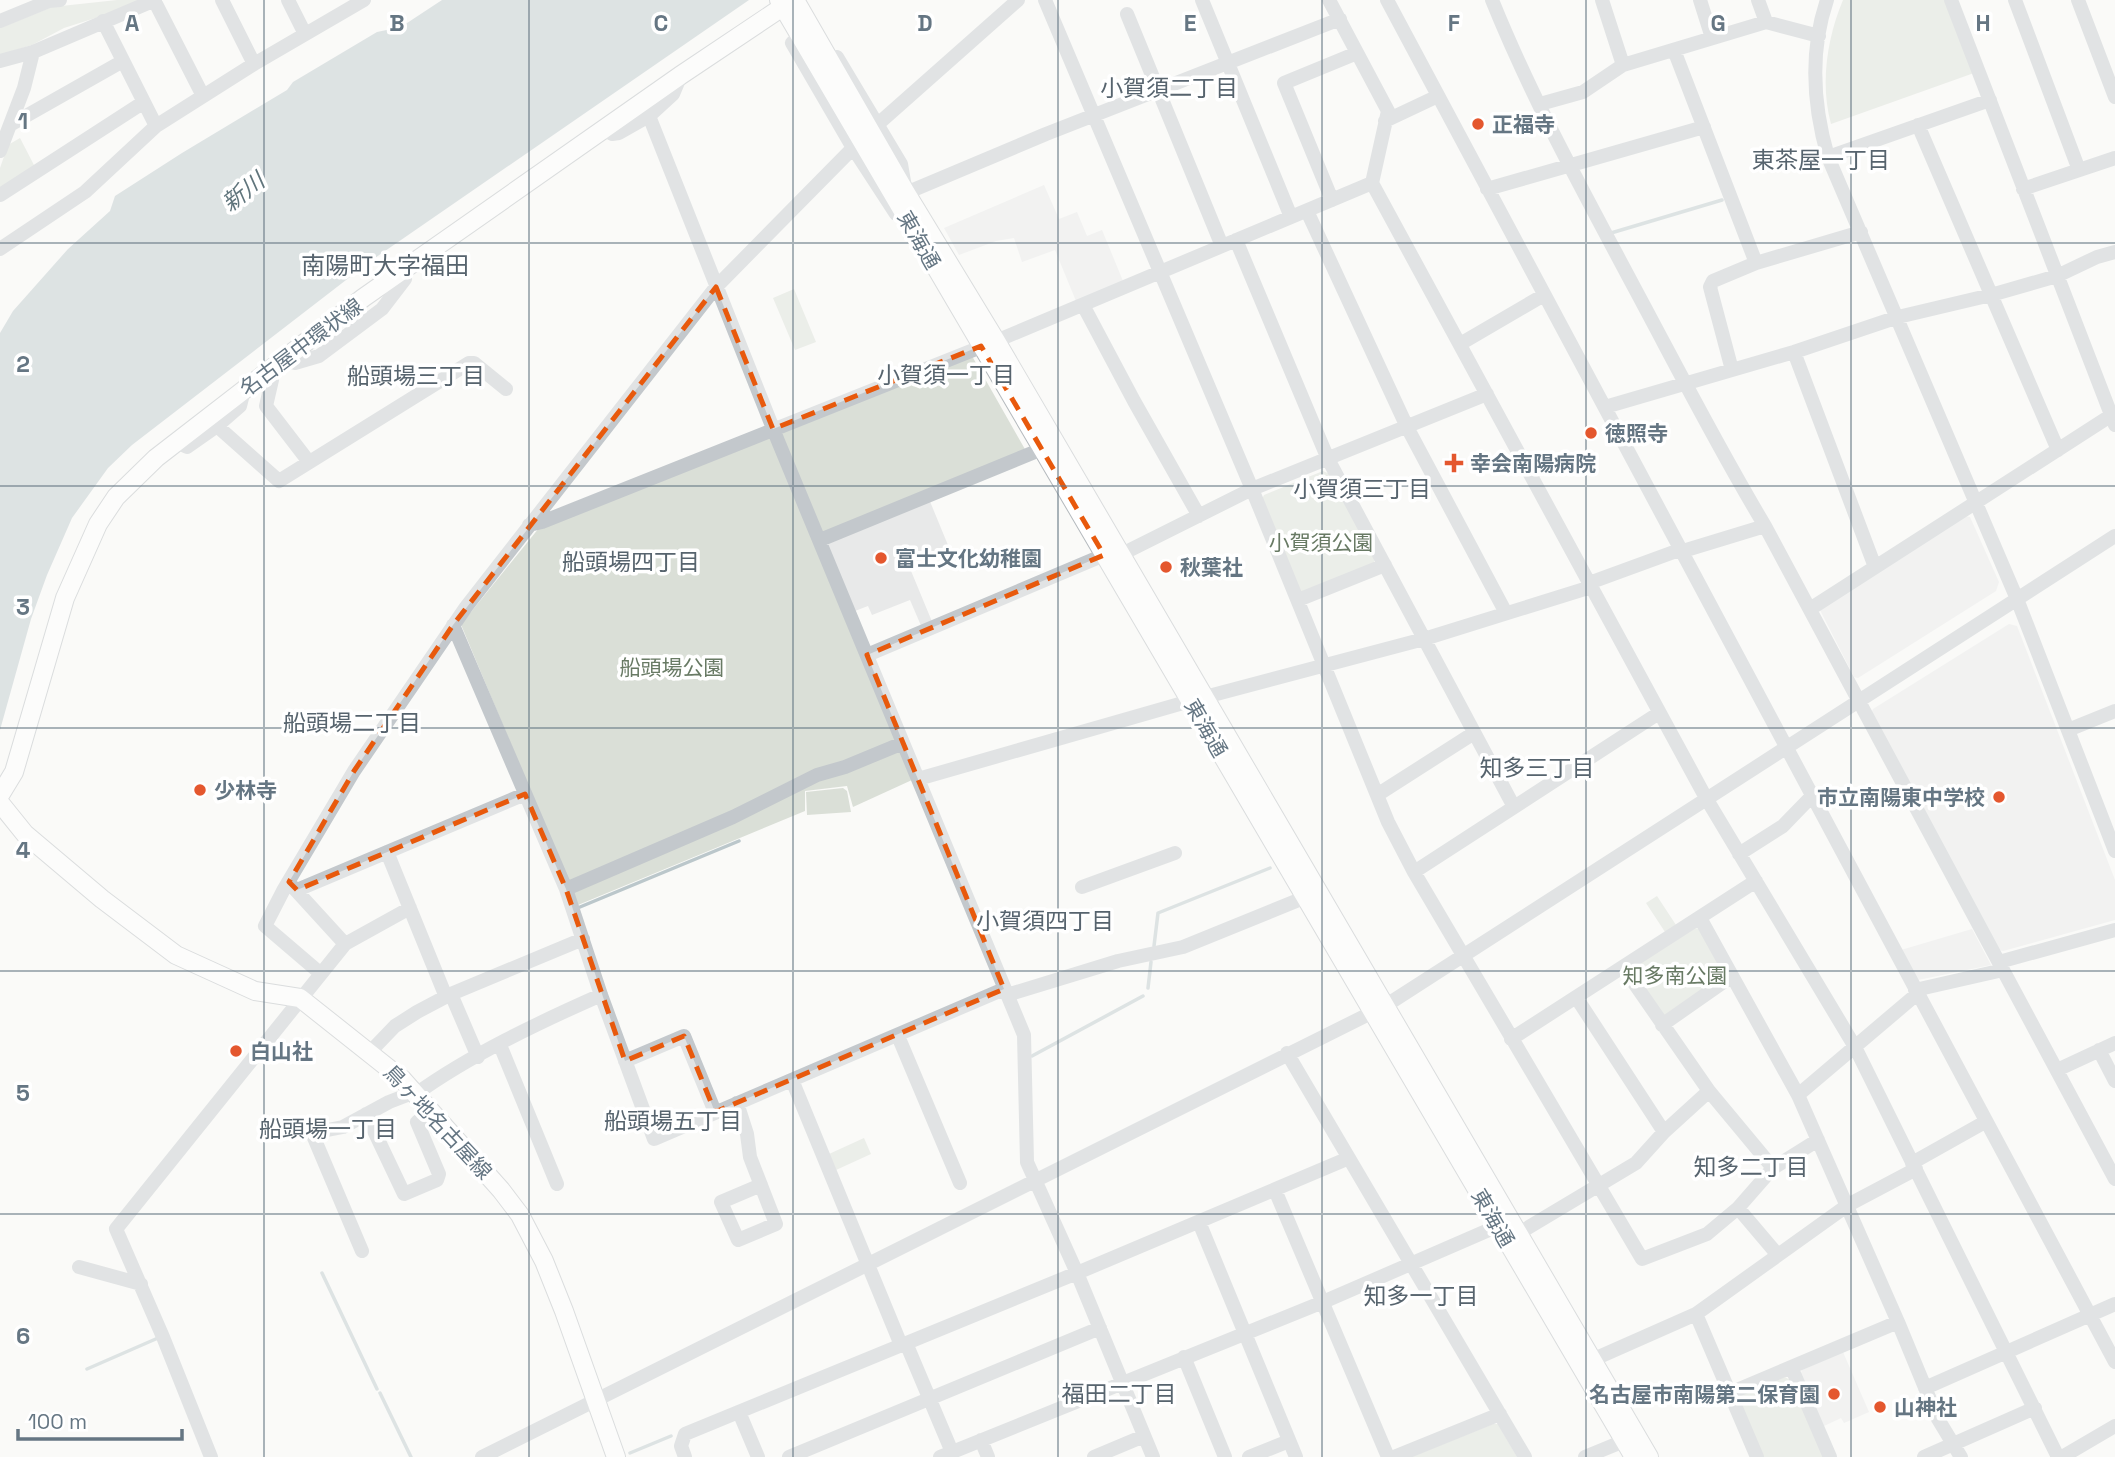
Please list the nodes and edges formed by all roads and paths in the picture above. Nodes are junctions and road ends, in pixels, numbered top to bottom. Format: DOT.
graph roads {
  1 [pos="60,0"];
  2 [pos="154,0"];
  3 [pos="222,0"];
  4 [pos="288,0"];
  5 [pos="1018,0"];
  6 [pos="1045,0"];
  7 [pos="1202,0"];
  8 [pos="1329,0"];
  9 [pos="1387,0"];
  10 [pos="1492,0"];
  11 [pos="1602,0"];
  12 [pos="1700,0"];
  13 [pos="1758,0"];
  14 [pos="1827,0"];
  15 [pos="1951,0"];
  16 [pos="2015,0"];
  17 [pos="2078,0"];
  18 [pos="357,2"];
  19 [pos="787,2"];
  20 [pos="1127,14"];
  21 [pos="1340,19"];
  22 [pos="0,21"];
  23 [pos="103,21"];
  24 [pos="1766,22"];
  25 [pos="817,27"];
  26 [pos="305,34"];
  27 [pos="1819,36"];
  28 [pos="1712,38"];
  29 [pos="793,42"];
  30 [pos="1674,50"];
  31 [pos="33,52"];
  32 [pos="1357,53"];
  33 [pos="0,61"];
  34 [pos="123,61"];
  35 [pos="1228,63"];
  36 [pos="254,64"];
  37 [pos="1623,65"];
  38 [pos="681,75"];
  39 [pos="1158,90"];
  40 [pos="203,96"];
  41 [pos="1438,96"];
  42 [pos="2115,97"];
  43 [pos="1990,100"];
  44 [pos="144,102"];
  45 [pos="1540,104"];
  46 [pos="1094,115"];
  47 [pos="649,116"];
  48 [pos="1385,121"];
  49 [pos="878,124"];
  50 [pos="10,125"];
  51 [pos="1918,125"];
  52 [pos="156,126"];
  53 [pos="1704,127"];
  54 [pos="603,129"];
  55 [pos="853,148"];
  56 [pos="0,151"];
  57 [pos="1828,157"];
  58 [pos="2115,158"];
  59 [pos="1570,165"];
  60 [pos="2079,170"];
  61 [pos="1372,183"];
  62 [pos="1487,189"];
  63 [pos="2023,189"];
  64 [pos="906,193"];
  65 [pos="0,195"];
  66 [pos="1332,200"];
  67 [pos="1307,211"];
  68 [pos="1291,217"];
  69 [pos="1861,232"];
  70 [pos="916,235"];
  71 [pos="1229,243"];
  72 [pos="0,249"];
  73 [pos="2115,252"];
  74 [pos="1756,263"];
  75 [pos="1160,272"];
  76 [pos="2057,276"];
  77 [pos="716,286"];
  78 [pos="1544,295"];
  79 [pos="1991,295"];
  80 [pos="1083,304"];
  81 [pos="1898,317"];
  82 [pos="988,344"];
  83 [pos="1460,344"];
  84 [pos="1794,352"];
  85 [pos="275,366"];
  86 [pos="1732,370"];
  87 [pos="1686,383"];
  88 [pos="506,389"];
  89 [pos="244,390"];
  90 [pos="1487,394"];
  91 [pos="1605,407"];
  92 [pos="2114,418"];
  93 [pos="218,426"];
  94 [pos="1407,427"];
  95 [pos="774,429"];
  96 [pos="176,442"];
  97 [pos="1042,449"];
  98 [pos="2058,450"];
  99 [pos="1328,459"];
  100 [pos="309,462"];
  101 [pos="1252,489"];
  102 [pos="1976,502"];
  103 [pos="1199,516"];
  104 [pos="529,525"];
  105 [pos="1765,526"];
  106 [pos="2115,536"];
  107 [pos="820,540"];
  108 [pos="1683,550"];
  109 [pos="1112,555"];
  110 [pos="1385,565"];
  111 [pos="1875,567"];
  112 [pos="1590,585"];
  113 [pos="2017,598"];
  114 [pos="1298,600"];
  115 [pos="1810,609"];
  116 [pos="1506,613"];
  117 [pos="453,625"];
  118 [pos="1424,639"];
  119 [pos="867,655"];
  120 [pos="1324,666"];
  121 [pos="1197,700"];
  122 [pos="1859,701"];
  123 [pos="2115,711"];
  124 [pos="1659,713"];
  125 [pos="2068,730"];
  126 [pos="1474,733"];
  127 [pos="903,743"];
  128 [pos="1785,747"];
  129 [pos="918,779"];
  130 [pos="525,794"];
  131 [pos="0,795"];
  132 [pos="1377,795"];
  133 [pos="1811,797"];
  134 [pos="1706,798"];
  135 [pos="0,803"];
  136 [pos="1514,807"];
  137 [pos="2115,851"];
  138 [pos="387,852"];
  139 [pos="1175,853"];
  140 [pos="1739,854"];
  141 [pos="1414,872"];
  142 [pos="1756,881"];
  143 [pos="293,886"];
  144 [pos="1082,887"];
  145 [pos="566,890"];
  146 [pos="1306,897"];
  147 [pos="410,908"];
  148 [pos="1700,918"];
  149 [pos="2115,930"];
  150 [pos="583,939"];
  151 [pos="345,944"];
  152 [pos="1463,955"];
  153 [pos="2001,966"];
  154 [pos="1623,967"];
  155 [pos="320,973"];
  156 [pos="1732,976"];
  157 [pos="1006,992"];
  158 [pos="1916,992"];
  159 [pos="448,995"];
  160 [pos="601,995"];
  161 [pos="1576,997"];
  162 [pos="300,998"];
  163 [pos="1378,1008"];
  164 [pos="1661,1025"];
  165 [pos="898,1036"];
  166 [pos="1511,1039"];
  167 [pos="2115,1043"];
  168 [pos="500,1045"];
  169 [pos="1854,1047"];
  170 [pos="2099,1050"];
  171 [pos="370,1052"];
  172 [pos="1287,1054"];
  173 [pos="478,1057"];
  174 [pos="625,1061"];
  175 [pos="2057,1070"];
  176 [pos="792,1080"];
  177 [pos="2115,1081"];
  178 [pos="1709,1091"];
  179 [pos="415,1093"];
  180 [pos="1798,1095"];
  181 [pos="737,1103"];
  182 [pos="431,1111"];
  183 [pos="715,1112"];
  184 [pos="366,1114"];
  185 [pos="1986,1122"];
  186 [pos="1664,1132"];
  187 [pos="1818,1140"];
  188 [pos="1349,1158"];
  189 [pos="1914,1166"];
  190 [pos="1773,1168"];
  191 [pos="2115,1179"];
  192 [pos="1036,1181"];
  193 [pos="960,1183"];
  194 [pos="557,1184"];
  195 [pos="761,1185"];
  196 [pos="1597,1185"];
  197 [pos="1276,1190"];
  198 [pos="1848,1205"];
  199 [pos="1738,1208"];
  200 [pos="1199,1222"];
  201 [pos="1498,1226"];
  202 [pos="1519,1233"];
  203 [pos="362,1251"];
  204 [pos="1777,1254"];
  205 [pos="1411,1264"];
  206 [pos="867,1265"];
  207 [pos="79,1267"];
  208 [pos="1077,1273"];
  209 [pos="141,1284"];
  210 [pos="1323,1302"];
  211 [pos="2115,1304"];
  212 [pos="1696,1314"];
  213 [pos="2090,1315"];
  214 [pos="1898,1322"];
  215 [pos="1100,1328"];
  216 [pos="1245,1333"];
  217 [pos="904,1344"];
  218 [pos="2007,1352"];
  219 [pos="1184,1357"];
  220 [pos="1592,1360"];
  221 [pos="2115,1362"];
  222 [pos="1792,1369"];
  223 [pos="1122,1382"];
  224 [pos="1926,1388"];
  225 [pos="1730,1393"];
  226 [pos="930,1398"];
  227 [pos="596,1402"];
  228 [pos="2035,1408"];
  229 [pos="739,1412"];
  230 [pos="1500,1414"];
  231 [pos="2115,1426"];
  232 [pos="1144,1436"];
  233 [pos="981,1440"];
  234 [pos="1289,1441"];
  235 [pos="1624,1441"];
  236 [pos="1957,1450"];
  237 [pos="946,1454"];
  238 [pos="211,1457"];
  239 [pos="482,1457"];
  240 [pos="616,1457"];
  241 [pos="685,1457"];
  242 [pos="758,1457"];
  243 [pos="789,1457"];
  244 [pos="988,1457"];
  245 [pos="1094,1457"];
  246 [pos="1153,1457"];
  247 [pos="1225,1457"];
  248 [pos="1249,1457"];
  249 [pos="1296,1457"];
  250 [pos="1388,1457"];
  251 [pos="1394,1457"];
  252 [pos="1525,1457"];
  253 [pos="1585,1457"];
  254 [pos="1634,1457"];
  255 [pos="1649,1457"];
  256 [pos="1757,1457"];
  257 [pos="1830,1457"];
  258 [pos="1924,1457"];
  259 [pos="2060,1457"];
  1 -- 22 [label="street"];
  2 -- 23 [label="street"];
  2 -- 40 [label="street"];
  3 -- 36 [label="street"];
  4 -- 26 [label="street"];
  5 -- 49 [label="street"];
  6 -- 46 [label="street"];
  7 -- 35 [label="street"];
  8 -- 21 [label="street"];
  9 -- 41 [label="street"];
  10 -- 45 [label="street"];
  11 -- 37 [label="street"];
  12 -- 28 [label="street"];
  13 -- 24 [label="street"];
  14 -- 27 [label="street"];
  15 -- 43 [label="street"];
  16 -- 60 [label="street"];
  17 -- 42 [label="street"];
  18 -- 26 [label="street"];
  19 -- 38 [label="main road, 名古屋中環状線"];
  19 -- 64 [label="main road, 東海通"];
  19 -- 70 [label="main road, 東海通"];
  20 -- 39 [label="street"];
  21 -- 32 [label="street"];
  21 -- 35 [label="street"];
  23 -- 31 [label="street"];
  23 -- 34 [label="street"];
  24 -- 27 [label="street"];
  24 -- 28 [label="street"];
  25 -- 49 [label="street"];
  26 -- 36 [label="street"];
  27 -- 57 [label="street"];
  28 -- 30 [label="street"];
  29 -- 55 [label="street"];
  30 -- 37 [label="street"];
  30 -- 53 [label="street"];
  31 -- 33 [label="street"];
  31 -- 50 [label="street"];
  32 -- 48 [label="street"];
  32 -- 66 [label="street"];
  34 -- 44 [label="street"];
  34 -- 50 [label="street"];
  35 -- 39 [label="street"];
  35 -- 68 [label="street"];
  36 -- 40 [label="street"];
  37 -- 45 [label="street"];
  38 -- 47 [label="street"];
  38 -- 54 [label="main road, 名古屋中環状線"];
  39 -- 46 [label="street"];
  39 -- 71 [label="street"];
  40 -- 52 [label="street"];
  41 -- 48 [label="street"];
  41 -- 62 [label="street"];
  43 -- 51 [label="street"];
  43 -- 63 [label="street"];
  44 -- 52 [label="street"];
  44 -- 65 [label="street"];
  45 -- 59 [label="street"];
  46 -- 64 [label="street"];
  46 -- 75 [label="street"];
  47 -- 54 [label="street"];
  47 -- 77 [label="street"];
  48 -- 61 [label="street"];
  49 -- 64 [label="street"];
  50 -- 56 [label="street"];
  51 -- 57 [label="street"];
  51 -- 79 [label="street"];
  52 -- 72 [label="street"];
  53 -- 59 [label="street"];
  53 -- 74 [label="street"];
  54 -- 85 [label="main road, 名古屋中環状線"];
  55 -- 70 [label="street"];
  55 -- 77 [label="street"];
  57 -- 69 [label="street"];
  58 -- 60 [label="street"];
  59 -- 62 [label="street"];
  59 -- 87 [label="street"];
  60 -- 63 [label="street"];
  61 -- 66 [label="street"];
  61 -- 83 [label="street"];
  62 -- 78 [label="street"];
  63 -- 76 [label="street"];
  64 -- 82 [label="main road, 東海通"];
  66 -- 67 [label="street"];
  67 -- 68 [label="street"];
  67 -- 94 [label="street"];
  68 -- 71 [label="street"];
  69 -- 74 [label="street"];
  69 -- 81 [label="street"];
  70 -- 82 [label="main road, 東海通"];
  71 -- 75 [label="street"];
  71 -- 99 [label="street"];
  73 -- 76 [label="street"];
  74 -- 86 [label="street"];
  75 -- 80 [label="street"];
  75 -- 101 [label="street"];
  76 -- 79 [label="street"];
  76 -- 92 [label="street"];
  77 -- 95 [label="street"];
  77 -- 104 [label="street"];
  78 -- 83 [label="street"];
  78 -- 91 [label="street"];
  79 -- 81 [label="street"];
  79 -- 98 [label="street"];
  80 -- 82 [label="street"];
  80 -- 103 [label="street"];
  81 -- 84 [label="street"];
  81 -- 102 [label="street"];
  82 -- 95 [label="street"];
  82 -- 97 [label="main road, 東海通"];
  82 -- 109 [label="main road, 東海通"];
  83 -- 90 [label="street"];
  84 -- 86 [label="street"];
  84 -- 111 [label="street"];
  85 -- 89 [label="main road, 名古屋中環状線"];
  85 -- 100 [label="street"];
  86 -- 87 [label="street"];
  87 -- 91 [label="street"];
  87 -- 105 [label="street"];
  88 -- 100 [label="street"];
  89 -- 93 [label="street"];
  89 -- 96 [label="main road, 名古屋中環状線"];
  90 -- 94 [label="street"];
  90 -- 112 [label="street"];
  91 -- 108 [label="street"];
  92 -- 98 [label="street"];
  93 -- 96 [label="street"];
  93 -- 100 [label="street"];
  94 -- 99 [label="street"];
  94 -- 116 [label="street"];
  95 -- 104 [label="street"];
  95 -- 107 [label="street"];
  96 -- 131 [label="main road, 名古屋中環状線"];
  97 -- 107 [label="street"];
  97 -- 109 [label="main road, 東海通"];
  98 -- 102 [label="street"];
  99 -- 101 [label="street"];
  99 -- 110 [label="street"];
  101 -- 103 [label="street"];
  101 -- 114 [label="street"];
  102 -- 111 [label="street"];
  102 -- 113 [label="street"];
  103 -- 109 [label="street"];
  104 -- 117 [label="street"];
  105 -- 108 [label="street"];
  105 -- 115 [label="street"];
  106 -- 113 [label="street"];
  107 -- 119 [label="street"];
  108 -- 112 [label="street"];
  108 -- 128 [label="street"];
  109 -- 119 [label="street"];
  109 -- 121 [label="main road, 東海通"];
  110 -- 114 [label="street"];
  110 -- 118 [label="street"];
  111 -- 115 [label="street"];
  112 -- 116 [label="street"];
  112 -- 124 [label="street"];
  113 -- 122 [label="street"];
  113 -- 125 [label="street"];
  114 -- 120 [label="street"];
  115 -- 122 [label="street"];
  116 -- 118 [label="street"];
  117 -- 130 [label="street"];
  117 -- 143 [label="street"];
  118 -- 120 [label="street"];
  118 -- 126 [label="street"];
  119 -- 127 [label="street"];
  120 -- 121 [label="street"];
  120 -- 132 [label="street"];
  121 -- 129 [label="street"];
  121 -- 146 [label="main road, 東海通"];
  121 -- 163 [label="main road, 東海通"];
  122 -- 128 [label="street"];
  122 -- 153 [label="street"];
  123 -- 125 [label="street"];
  124 -- 134 [label="street"];
  124 -- 136 [label="street"];
  125 -- 137 [label="street"];
  126 -- 132 [label="street"];
  126 -- 136 [label="street"];
  127 -- 129 [label="street"];
  127 -- 145 [label="street"];
  128 -- 133 [label="street"];
  128 -- 134 [label="street"];
  129 -- 157 [label="street"];
  130 -- 138 [label="street"];
  130 -- 145 [label="street"];
  132 -- 141 [label="street"];
  133 -- 140 [label="street"];
  133 -- 158 [label="street"];
  134 -- 140 [label="street"];
  134 -- 152 [label="street"];
  135 -- 162 [label="main road, 鳥ヶ地名古屋線"];
  136 -- 141 [label="street"];
  138 -- 143 [label="street"];
  138 -- 147 [label="street"];
  139 -- 144 [label="street"];
  140 -- 142 [label="street"];
  141 -- 152 [label="street"];
  142 -- 148 [label="street"];
  142 -- 169 [label="street"];
  143 -- 151 [label="street"];
  143 -- 155 [label="street"];
  145 -- 150 [label="street"];
  146 -- 157 [label="street"];
  146 -- 163 [label="main road, 東海通"];
  147 -- 151 [label="street"];
  147 -- 159 [label="street"];
  148 -- 154 [label="street"];
  148 -- 156 [label="street"];
  149 -- 153 [label="street"];
  150 -- 159 [label="street"];
  150 -- 160 [label="street"];
  151 -- 155 [label="street"];
  152 -- 163 [label="street"];
  152 -- 166 [label="street"];
  153 -- 158 [label="street"];
  153 -- 175 [label="street"];
  154 -- 161 [label="street"];
  154 -- 164 [label="street"];
  155 -- 162 [label="street"];
  156 -- 164 [label="street"];
  156 -- 180 [label="street"];
  157 -- 165 [label="street"];
  157 -- 192 [label="street"];
  158 -- 169 [label="street"];
  158 -- 185 [label="street"];
  159 -- 171 [label="street"];
  159 -- 173 [label="street"];
  160 -- 168 [label="street"];
  160 -- 174 [label="street"];
  161 -- 166 [label="street"];
  161 -- 186 [label="street"];
  162 -- 171 [label="main road, 鳥ヶ地名古屋線"];
  162 -- 209 [label="street"];
  163 -- 172 [label="street"];
  163 -- 201 [label="main road, 東海通"];
  163 -- 202 [label="main road, 東海通"];
  164 -- 178 [label="street"];
  165 -- 176 [label="street"];
  165 -- 193 [label="street"];
  166 -- 196 [label="street"];
  167 -- 170 [label="street"];
  168 -- 173 [label="street"];
  168 -- 194 [label="street"];
  169 -- 180 [label="street"];
  169 -- 189 [label="street"];
  170 -- 175 [label="street"];
  170 -- 177 [label="street"];
  171 -- 179 [label="main road, 鳥ヶ地名古屋線"];
  172 -- 188 [label="street"];
  172 -- 192 [label="street"];
  173 -- 179 [label="street"];
  174 -- 183 [label="street"];
  174 -- 183 [label="street"];
  175 -- 191 [label="street"];
  176 -- 181 [label="street"];
  176 -- 206 [label="street"];
  178 -- 186 [label="street"];
  178 -- 190 [label="street"];
  179 -- 182 [label="main road, 鳥ヶ地名古屋線"];
  179 -- 184 [label="street"];
  180 -- 187 [label="street"];
  181 -- 183 [label="street"];
  181 -- 195 [label="street"];
  182 -- 184 [label="street"];
  182 -- 227 [label="main road, 鳥ヶ地名古屋線"];
  184 -- 203 [label="street"];
  185 -- 189 [label="street"];
  185 -- 213 [label="street"];
  186 -- 196 [label="street"];
  187 -- 190 [label="street"];
  187 -- 198 [label="street"];
  188 -- 197 [label="street"];
  188 -- 205 [label="street"];
  189 -- 198 [label="street"];
  189 -- 218 [label="street"];
  190 -- 199 [label="street"];
  192 -- 206 [label="street"];
  192 -- 208 [label="street"];
  196 -- 199 [label="street"];
  196 -- 202 [label="street"];
  197 -- 200 [label="street"];
  197 -- 210 [label="street"];
  198 -- 204 [label="street"];
  198 -- 214 [label="street"];
  199 -- 204 [label="street"];
  200 -- 208 [label="street"];
  200 -- 216 [label="street"];
  201 -- 205 [label="street"];
  201 -- 235 [label="main road, 東海通"];
  202 -- 220 [label="main road, 東海通"];
  204 -- 212 [label="street"];
  205 -- 210 [label="street"];
  205 -- 230 [label="street"];
  206 -- 217 [label="street"];
  206 -- 227 [label="street"];
  207 -- 209 [label="street"];
  208 -- 215 [label="street"];
  208 -- 217 [label="street"];
  209 -- 238 [label="street"];
  210 -- 216 [label="street"];
  210 -- 250 [label="street"];
  211 -- 213 [label="street"];
  212 -- 220 [label="street"];
  212 -- 225 [label="street"];
  213 -- 218 [label="street"];
  213 -- 221 [label="street"];
  214 -- 222 [label="street"];
  214 -- 224 [label="street"];
  215 -- 223 [label="street"];
  215 -- 226 [label="street"];
  216 -- 219 [label="street"];
  216 -- 234 [label="street"];
  217 -- 226 [label="street"];
  217 -- 229 [label="street"];
  218 -- 224 [label="street"];
  218 -- 228 [label="street"];
  219 -- 223 [label="street"];
  219 -- 247 [label="street"];
  220 -- 255 [label="main road, 東海通"];
  222 -- 225 [label="street"];
  222 -- 257 [label="street"];
  223 -- 232 [label="street"];
  223 -- 233 [label="street"];
  224 -- 236 [label="street"];
  225 -- 256 [label="street"];
  226 -- 237 [label="street"];
  226 -- 243 [label="street"];
  227 -- 239 [label="street"];
  227 -- 240 [label="main road, 鳥ヶ地名古屋線"];
  228 -- 236 [label="street"];
  228 -- 259 [label="street"];
  229 -- 241 [label="street"];
  229 -- 242 [label="street"];
  230 -- 251 [label="street"];
  230 -- 252 [label="street"];
  231 -- 259 [label="street"];
  232 -- 245 [label="street"];
  232 -- 246 [label="street"];
  233 -- 237 [label="street"];
  233 -- 244 [label="street"];
  234 -- 248 [label="street"];
  234 -- 249 [label="street"];
  235 -- 253 [label="street"];
  235 -- 254 [label="main road, 東海通"];
  236 -- 258 [label="street"];
}
